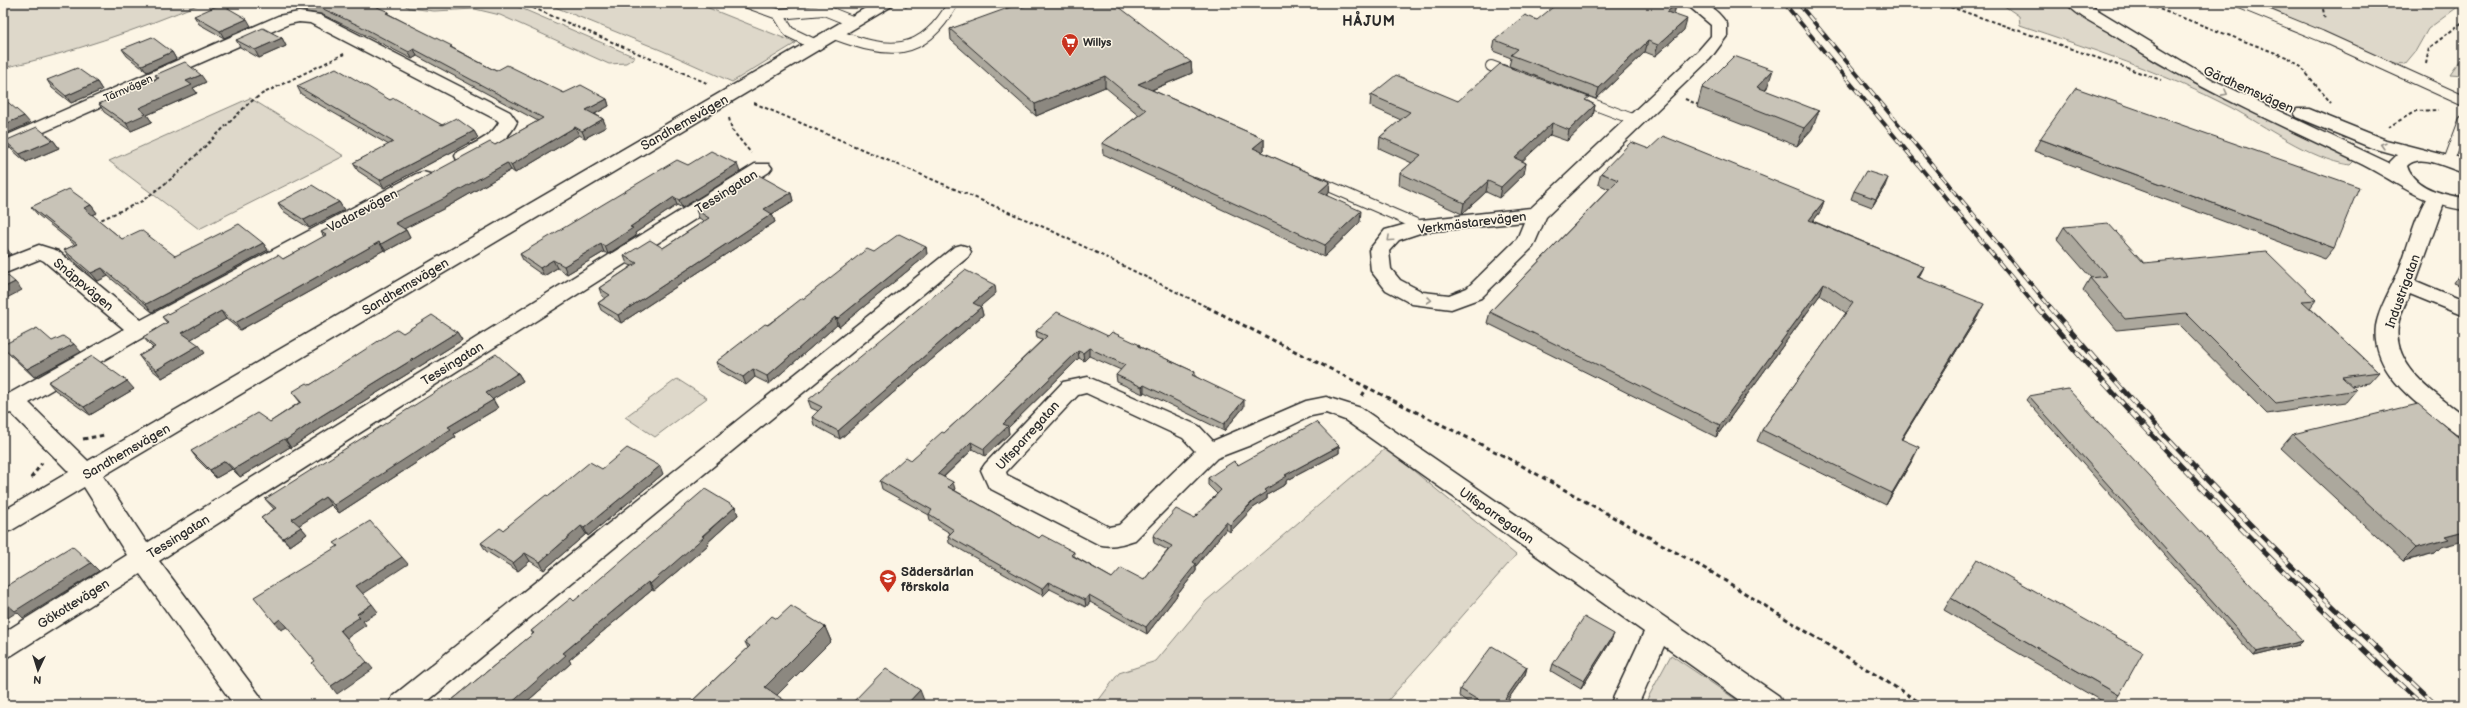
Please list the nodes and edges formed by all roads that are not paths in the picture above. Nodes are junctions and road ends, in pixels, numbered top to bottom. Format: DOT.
graph roads {
  1 [pos="748,3"];
  2 [pos="953,3"];
  3 [pos="1693,3"];
  4 [pos="2240,3"];
  5 [pos="2079,6"];
  6 [pos="823,7"];
  7 [pos="893,7"];
  8 [pos="778,14"];
  9 [pos="299,17"];
  10 [pos="854,22"];
  11 [pos="834,34"];
  12 [pos="812,47"];
  13 [pos="1491,66"];
  14 [pos="1520,77"];
  15 [pos="1570,96"];
  16 [pos="2464,101"];
  17 [pos="1636,120"];
  18 [pos="2464,121"];
  19 [pos="3,144"];
  20 [pos="2421,156"];
  21 [pos="2456,164"];
  22 [pos="762,168"];
  23 [pos="1304,176"];
  24 [pos="2403,178"];
  25 [pos="2436,198"];
  26 [pos="2464,204"];
  27 [pos="1537,214"];
  28 [pos="1420,226"];
  29 [pos="961,252"];
  30 [pos="3,267"];
  31 [pos="2405,284"];
  32 [pos="2464,309"];
  33 [pos="139,330"];
  34 [pos="8,405"];
  35 [pos="2464,428"];
  36 [pos="1209,452"];
  37 [pos="87,474"];
  38 [pos="3,523"];
  39 [pos="143,559"];
  40 [pos="1659,627"];
  41 [pos="3,647"];
  42 [pos="250,705"];
  43 [pos="403,705"];
  44 [pos="1624,705"];
  45 [pos="1769,705"];
  1 -- 8 [label="lane"];
  2 -- 11 [label="lane"];
  3 -- 17 [label="street, Verkmästarevägen"];
  4 -- 16 [label="lane"];
  20 -- 5 [label="street, Gärdhemsvägen, one-way"];
  5 -- 24 [label="street, Gärdhemsvägen, one-way"];
  6 -- 8 [label="lane"];
  6 -- 10 [label="lane"];
  7 -- 10 [label="street, Sandhemsvägen"];
  8 -- 12 [label="lane"];
  9 -- 19 [label="street, Tärnvägen"];
  9 -- 33 [label="street, Vadarevägen"];
  10 -- 11 [label="street, Sandhemsvägen"];
  11 -- 12 [label="street, Sandhemsvägen"];
  12 -- 37 [label="street, Sandhemsvägen"];
  13 -- 14 [label="lane"];
  15 -- 17 [label="lane"];
  17 -- 27 [label="street, Verkmästarevägen"];
  18 -- 21 [label="lane"];
  20 -- 21 [label="street, Gärdhemsvägen"];
  20 -- 24 [label="street"];
  22 -- 39 [label="street, Tessingatan"];
  23 -- 28 [label="lane"];
  24 -- 25 [label="street, Gärdhemsvägen"];
  25 -- 26 [label="street, Gärdhemsvägen"];
  25 -- 31 [label="street, Industrigatan"];
  27 -- 28 [label="street, Verkmästarevägen"];
  28 -- 27 [label="street, Verkmästarevägen, one-way"];
  29 -- 43 [label="street"];
  30 -- 33 [label="street, Snäppvägen"];
  31 -- 32 [label="street"];
  31 -- 35 [label="street, Industrigatan"];
  33 -- 34 [label="street, Vadarevägen"];
  34 -- 37 [label="street, Tessingatan"];
  36 -- 36 [label="street, Ulfsparregatan"];
  36 -- 40 [label="street, Ulfsparregatan"];
  37 -- 38 [label="street, Sandhemsvägen"];
  37 -- 39 [label="street, Tessingatan"];
  39 -- 41 [label="street, Gökottevägen"];
  39 -- 42 [label="street, Tessingatan"];
  40 -- 44 [label="street"];
  40 -- 45 [label="street, Ulfsparregatan"];
}
